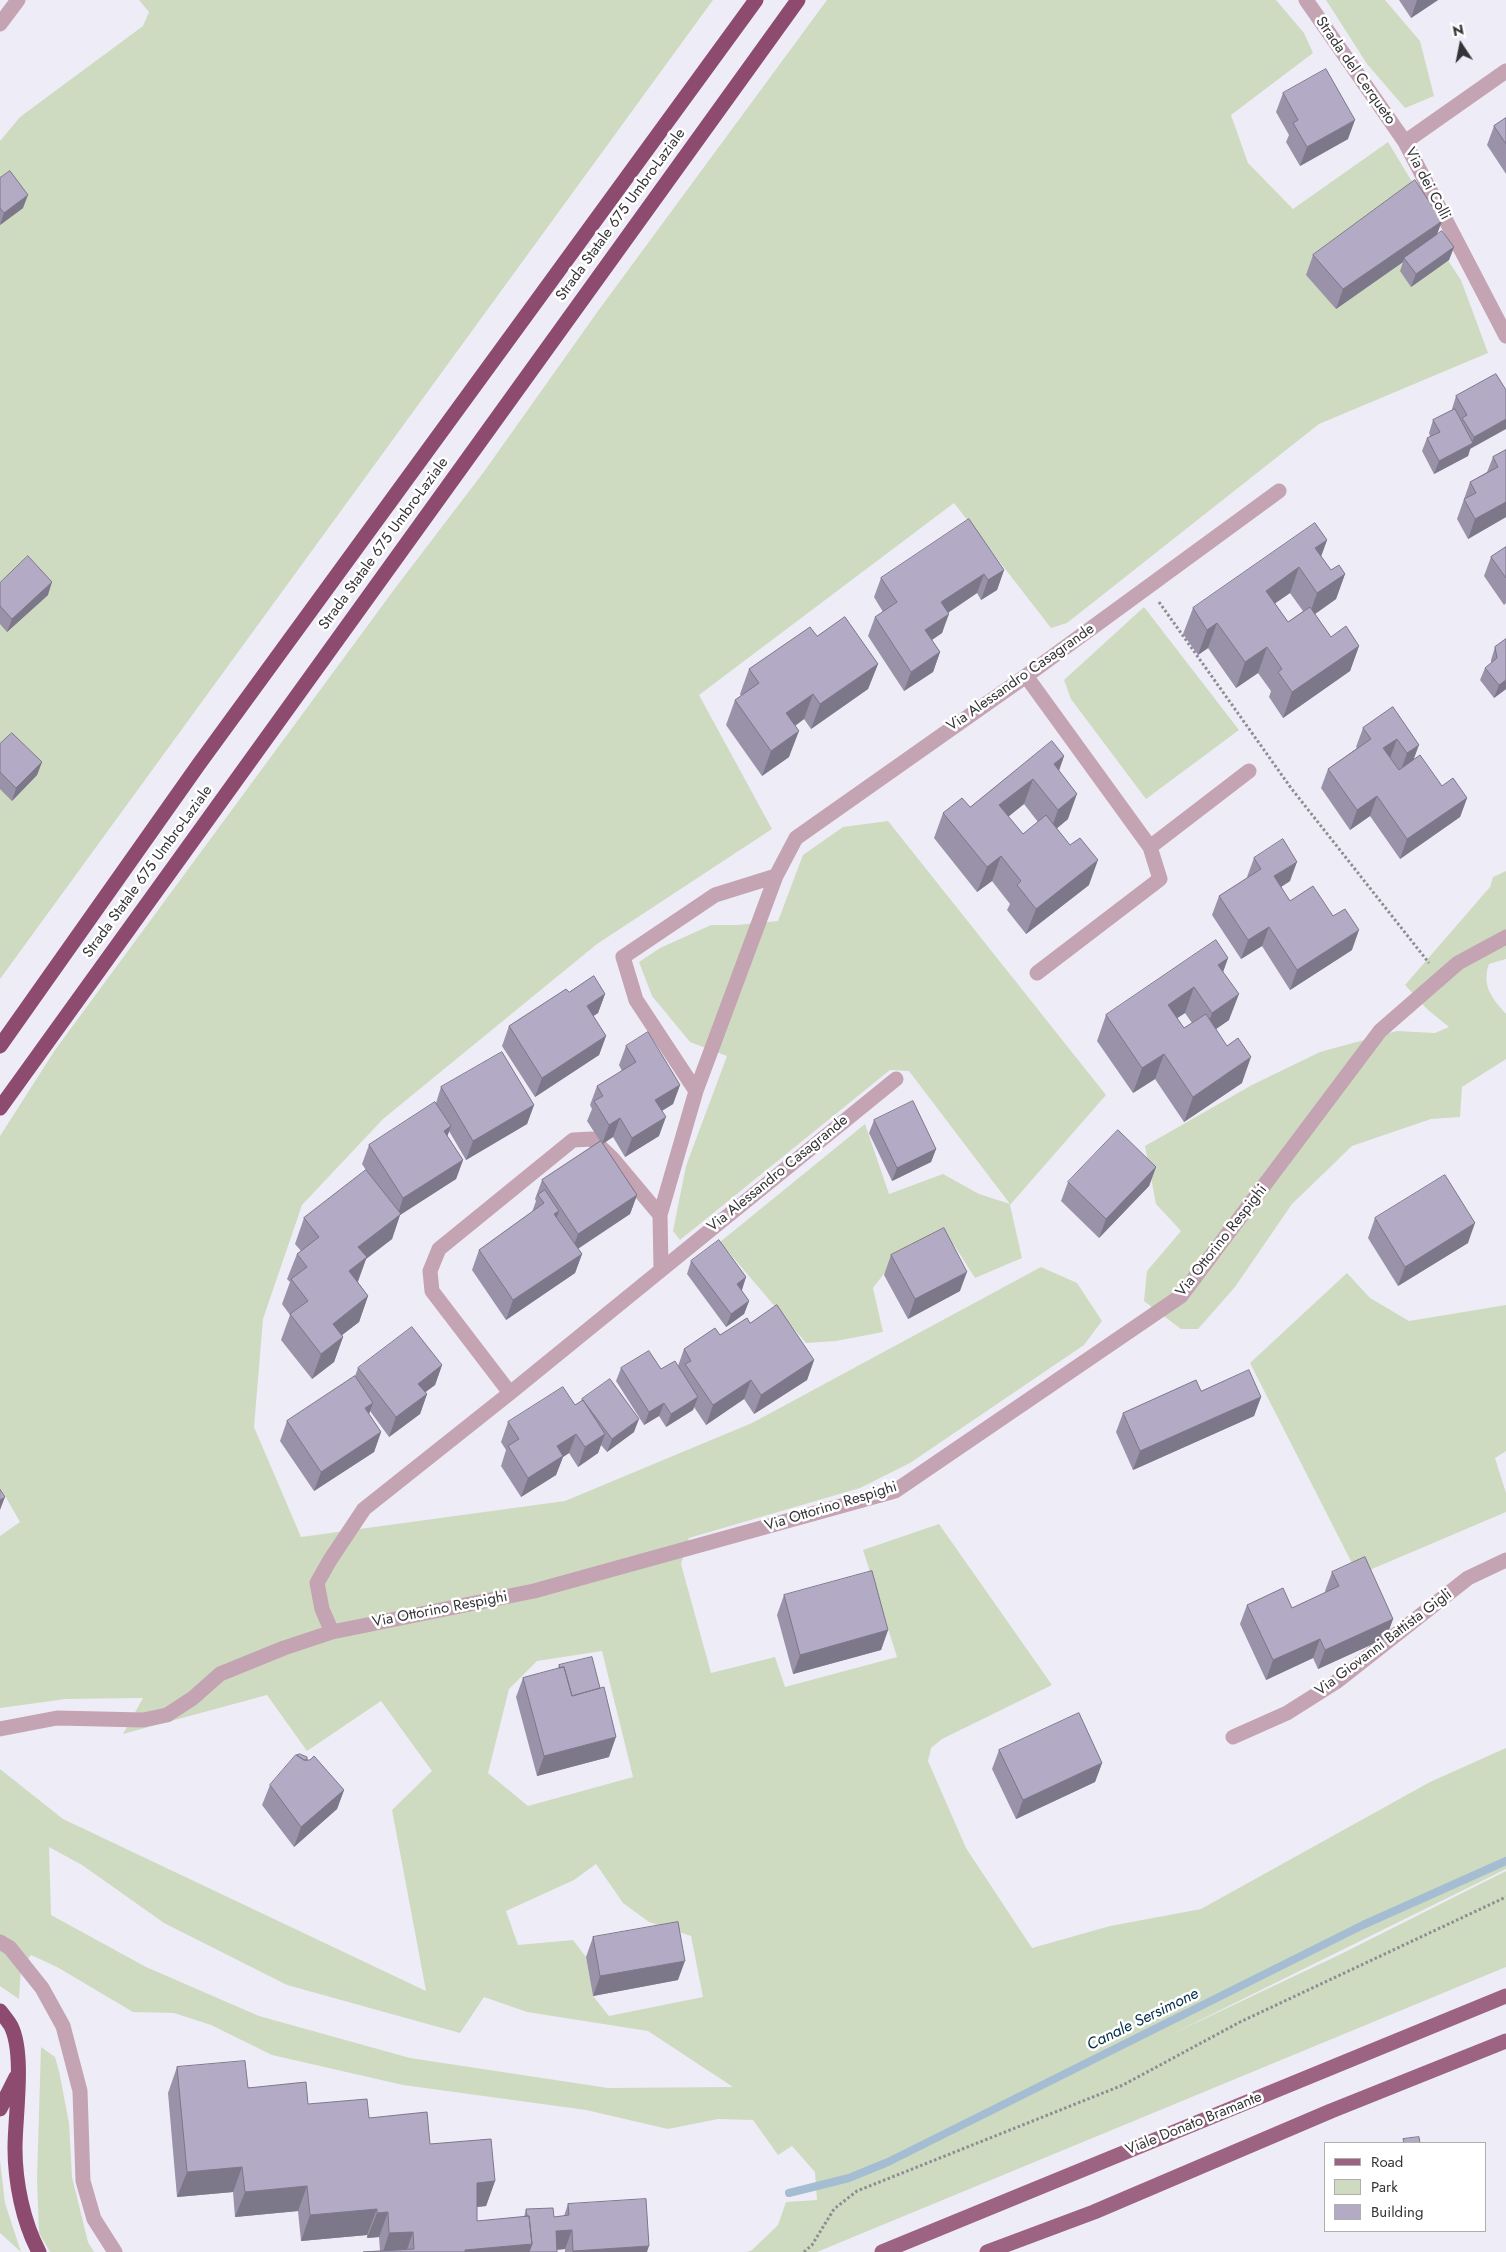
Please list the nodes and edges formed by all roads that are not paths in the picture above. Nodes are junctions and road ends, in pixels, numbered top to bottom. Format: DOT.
graph roads {
  1 [pos="18,0"];
  2 [pos="756,0"];
  3 [pos="798,0"];
  4 [pos="1306,0"];
  5 [pos="0,24"];
  6 [pos="1506,71"];
  7 [pos="1405,142"];
  8 [pos="1506,336"];
  9 [pos="1279,492"];
  10 [pos="1026,676"];
  11 [pos="1249,771"];
  12 [pos="1150,847"];
  13 [pos="776,876"];
  14 [pos="1506,937"];
  15 [pos="1037,973"];
  16 [pos="0,1046"];
  17 [pos="896,1079"];
  18 [pos="696,1092"];
  19 [pos="0,1108"];
  20 [pos="660,1215"];
  21 [pos="661,1269"];
  22 [pos="510,1393"];
  23 [pos="1506,1560"];
  24 [pos="332,1632"];
  25 [pos="0,1729"];
  26 [pos="1233,1737"];
  27 [pos="0,1942"];
  28 [pos="1506,1996"];
  29 [pos="0,2011"];
  30 [pos="1506,2041"];
  31 [pos="18,2074"];
  32 [pos="0,2109"];
  33 [pos="39,2252"];
  34 [pos="115,2252"];
  35 [pos="882,2252"];
  36 [pos="987,2252"];
  1 -- 5 [label="street"];
  2 -- 16 [label="highway, Strada Statale 675 Umbro-Laziale"];
  3 -- 19 [label="highway, Strada Statale 675 Umbro-Laziale"];
  4 -- 7 [label="street, Strada del Cerqueto"];
  6 -- 7 [label="street, Via dei Colli"];
  7 -- 8 [label="street, Via dei Colli"];
  9 -- 10 [label="street, Via Alessandro Casagrande"];
  10 -- 12 [label="street"];
  10 -- 13 [label="street, Via Alessandro Casagrande"];
  11 -- 12 [label="street"];
  12 -- 15 [label="street"];
  13 -- 18 [label="street, Via Alessandro Casagrande"];
  13 -- 18 [label="street"];
  14 -- 24 [label="street, Via Ottorino Respighi"];
  17 -- 21 [label="street, Via Alessandro Casagrande"];
  18 -- 20 [label="street, Via Alessandro Casagrande"];
  20 -- 21 [label="street, Via Alessandro Casagrande"];
  20 -- 22 [label="street"];
  21 -- 22 [label="street, Via Alessandro Casagrande"];
  22 -- 24 [label="street, Via Alessandro Casagrande"];
  23 -- 26 [label="street, Via Giovanni Battista Gigli"];
  24 -- 25 [label="street, Via Ottorino Respighi"];
  27 -- 34 [label="street"];
  28 -- 35 [label="main road, Viale Donato Bramante"];
  29 -- 31 [label="highway"];
  30 -- 36 [label="main road"];
  31 -- 32 [label="highway"];
  31 -- 33 [label="highway"];
}
